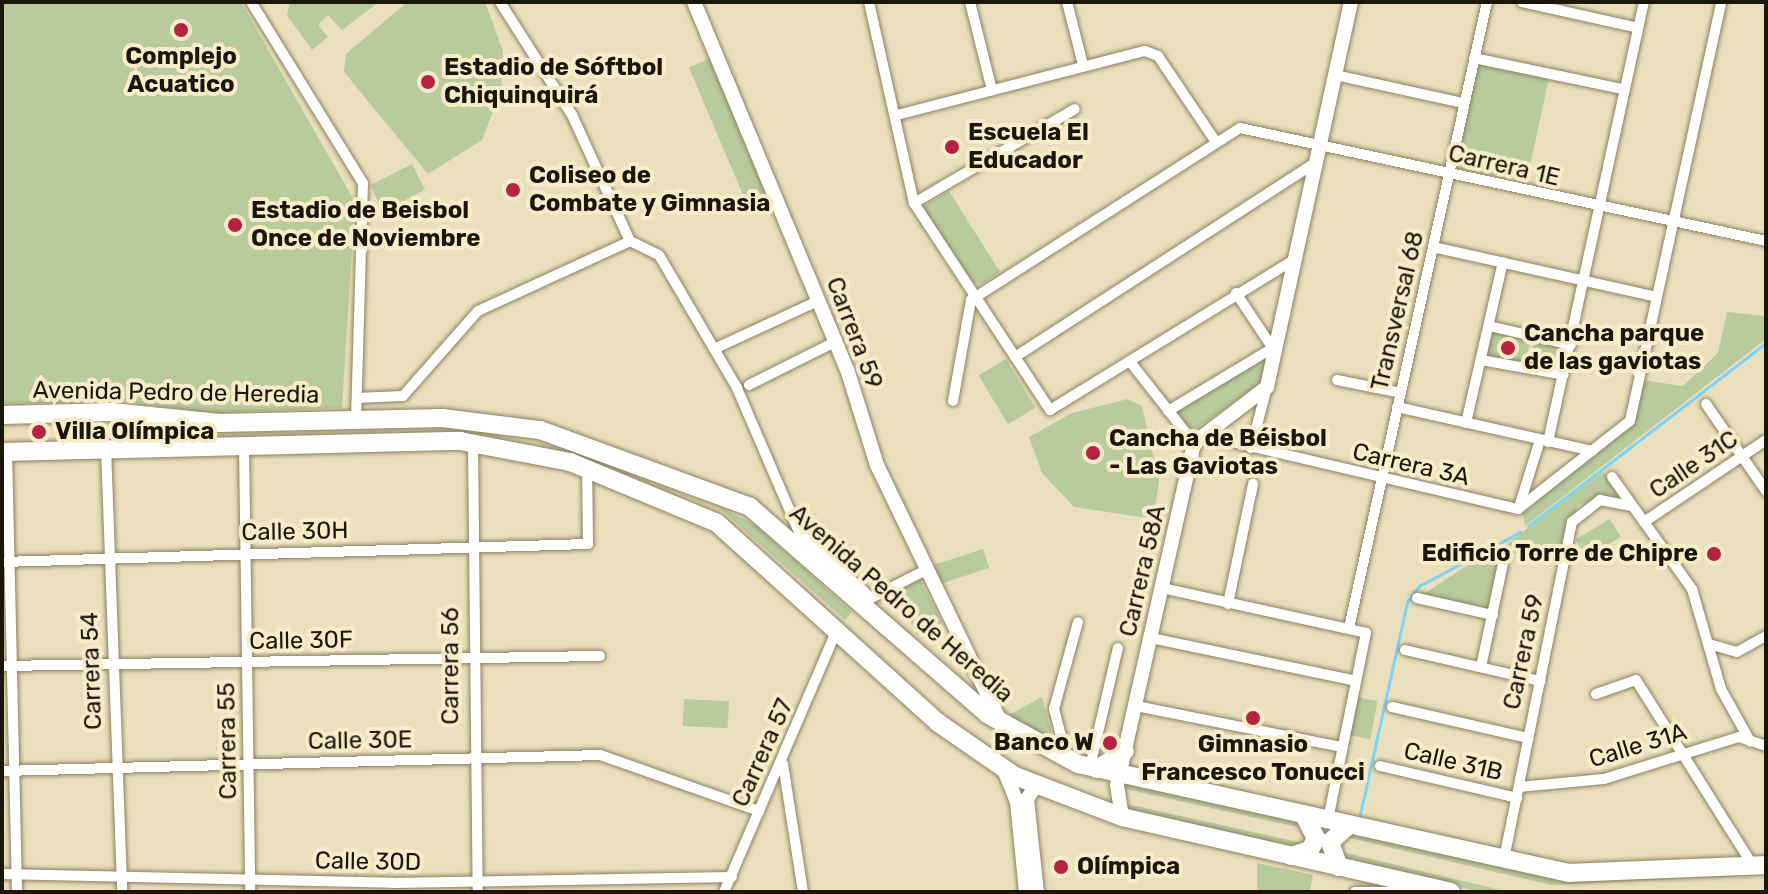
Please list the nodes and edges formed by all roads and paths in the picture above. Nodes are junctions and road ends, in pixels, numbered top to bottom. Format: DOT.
graph roads {
  1 [pos="251,2"];
  2 [pos="500,2"];
  3 [pos="694,2"];
  4 [pos="869,2"];
  5 [pos="970,2"];
  6 [pos="1067,2"];
  7 [pos="1351,2"];
  8 [pos="1487,2"];
  9 [pos="1522,2"];
  10 [pos="1644,2"];
  11 [pos="1721,2"];
  12 [pos="1638,28"];
  13 [pos="1474,58"];
  14 [pos="1083,65"];
  15 [pos="1335,75"];
  16 [pos="1623,89"];
  17 [pos="992,90"];
  18 [pos="1462,103"];
  19 [pos="1075,109"];
  20 [pos="897,115"];
  21 [pos="1216,142"];
  22 [pos="1320,145"];
  23 [pos="1316,162"];
  24 [pos="1448,174"];
  25 [pos="914,203"];
  26 [pos="1601,209"];
  27 [pos="1671,221"];
  28 [pos="630,241"];
  29 [pos="1766,241"];
  30 [pos="1433,247"];
  31 [pos="1297,258"];
  32 [pos="1503,262"];
  33 [pos="1584,281"];
  34 [pos="1236,293"];
  35 [pos="1656,297"];
  36 [pos="974,298"];
  37 [pos="818,301"];
  38 [pos="1489,326"];
  39 [pos="835,342"];
  40 [pos="1274,344"];
  41 [pos="1571,345"];
  42 [pos="714,349"];
  43 [pos="1015,357"];
  44 [pos="1481,360"];
  45 [pos="1131,363"];
  46 [pos="1564,375"];
  47 [pos="1337,380"];
  48 [pos="749,385"];
  49 [pos="1267,387"];
  50 [pos="1401,393"];
  51 [pos="357,398"];
  52 [pos="953,401"];
  53 [pos="1706,404"];
  54 [pos="1397,407"];
  55 [pos="1168,411"];
  56 [pos="2,415"];
  57 [pos="356,420"];
  58 [pos="1466,423"];
  59 [pos="1198,439"];
  60 [pos="1766,440"];
  61 [pos="473,441"];
  62 [pos="1544,441"];
  63 [pos="244,445"];
  64 [pos="106,448"];
  65 [pos="1251,448"];
  66 [pos="1592,451"];
  67 [pos="5,452"];
  68 [pos="1743,457"];
  69 [pos="587,467"];
  70 [pos="1612,477"];
  71 [pos="1381,478"];
  72 [pos="1253,484"];
  73 [pos="1766,491"];
  74 [pos="1631,506"];
  75 [pos="1518,509"];
  76 [pos="1644,522"];
  77 [pos="473,549"];
  78 [pos="246,553"];
  79 [pos="1505,554"];
  80 [pos="109,560"];
  81 [pos="7,562"];
  82 [pos="924,571"];
  83 [pos="1162,588"];
  84 [pos="1417,598"];
  85 [pos="1228,604"];
  86 [pos="1493,615"];
  87 [pos="1078,622"];
  88 [pos="1349,628"];
  89 [pos="837,630"];
  90 [pos="1766,636"];
  91 [pos="1151,638"];
  92 [pos="1709,644"];
  93 [pos="1118,648"];
  94 [pos="1405,650"];
  95 [pos="600,656"];
  96 [pos="474,659"];
  97 [pos="246,662"];
  98 [pos="111,665"];
  99 [pos="7,666"];
  100 [pos="1481,667"];
  101 [pos="975,678"];
  102 [pos="1356,681"];
  103 [pos="1540,681"];
  104 [pos="1596,694"];
  105 [pos="964,696"];
  106 [pos="1136,706"];
  107 [pos="1392,707"];
  108 [pos="1004,726"];
  109 [pos="1529,738"];
  110 [pos="1750,741"];
  111 [pos="1054,745"];
  112 [pos="1766,746"];
  113 [pos="1341,747"];
  114 [pos="1125,751"];
  115 [pos="1681,754"];
  116 [pos="473,758"];
  117 [pos="782,762"];
  118 [pos="248,763"];
  119 [pos="1380,766"];
  120 [pos="1094,768"];
  121 [pos="115,769"];
  122 [pos="7,770"];
  123 [pos="1003,770"];
  124 [pos="1119,774"];
  125 [pos="1142,779"];
  126 [pos="1036,786"];
  127 [pos="1518,792"];
  128 [pos="759,811"];
  129 [pos="1304,815"];
  130 [pos="1122,817"];
  131 [pos="1328,820"];
  132 [pos="1349,825"];
  133 [pos="1291,856"];
  134 [pos="1504,859"];
  135 [pos="1760,866"];
  136 [pos="1339,867"];
  137 [pos="2,874"];
  138 [pos="15,874"];
  139 [pos="121,875"];
  140 [pos="732,877"];
  141 [pos="251,879"];
  142 [pos="478,888"];
  143 [pos="1432,890"];
  144 [pos="17,892"];
  145 [pos="122,892"];
  146 [pos="250,892"];
  147 [pos="724,892"];
  148 [pos="803,892"];
  149 [pos="1026,892"];
  150 [pos="1037,892"];
  151 [pos="1355,892"];
  152 [pos="1401,892"];
  153 [pos="1451,892"];
  1 -- 51 [label="street"];
  2 -- 28 [label="street"];
  3 -- 37 [label="street, Carrera 59"];
  4 -- 20 [label="street"];
  5 -- 17 [label="street"];
  6 -- 14 [label="street"];
  7 -- 15 [label="street"];
  8 -- 13 [label="street, Transversal 68"];
  9 -- 12 [label="street"];
  10 -- 12 [label="street"];
  11 -- 27 [label="street"];
  12 -- 16 [label="street"];
  13 -- 16 [label="street"];
  13 -- 18 [label="street, Transversal 68"];
  14 -- 17 [label="street"];
  14 -- 21 [label="street"];
  15 -- 18 [label="street"];
  15 -- 22 [label="street"];
  16 -- 26 [label="street"];
  17 -- 20 [label="street"];
  18 -- 24 [label="street, Transversal 68"];
  19 -- 25 [label="street"];
  20 -- 25 [label="street"];
  21 -- 22 [label="street, Carrera 1E"];
  21 -- 36 [label="street"];
  22 -- 23 [label="street"];
  22 -- 24 [label="street, Carrera 1E"];
  23 -- 31 [label="street"];
  23 -- 43 [label="street"];
  24 -- 26 [label="street, Carrera 1E"];
  24 -- 30 [label="street, Transversal 68"];
  25 -- 36 [label="street"];
  26 -- 27 [label="street, Carrera 1E"];
  26 -- 33 [label="street"];
  27 -- 29 [label="street, Carrera 1E"];
  27 -- 35 [label="street"];
  28 -- 42 [label="street"];
  28 -- 51 [label="street"];
  30 -- 32 [label="street"];
  30 -- 50 [label="street, Transversal 68"];
  31 -- 34 [label="street"];
  31 -- 40 [label="street"];
  32 -- 33 [label="street"];
  32 -- 38 [label="street"];
  33 -- 35 [label="street"];
  33 -- 41 [label="street"];
  34 -- 40 [label="street"];
  34 -- 45 [label="street"];
  35 -- 66 [label="street"];
  36 -- 43 [label="street"];
  36 -- 52 [label="street"];
  37 -- 39 [label="street, Carrera 59"];
  37 -- 42 [label="street"];
  38 -- 41 [label="street"];
  38 -- 44 [label="street"];
  39 -- 48 [label="street"];
  39 -- 82 [label="street, Carrera 59"];
  40 -- 49 [label="street"];
  40 -- 55 [label="street"];
  41 -- 46 [label="street"];
  42 -- 82 [label="street"];
  43 -- 45 [label="street"];
  44 -- 46 [label="street"];
  44 -- 58 [label="street"];
  45 -- 55 [label="street"];
  46 -- 62 [label="street"];
  47 -- 50 [label="street"];
  49 -- 59 [label="street"];
  49 -- 65 [label="street"];
  50 -- 54 [label="street, Transversal 68"];
  51 -- 57 [label="street"];
  53 -- 68 [label="street"];
  54 -- 58 [label="street"];
  54 -- 71 [label="street, Transversal 68"];
  55 -- 59 [label="street"];
  56 -- 57 [label="highway, Avenida Pedro de Heredia"];
  57 -- 105 [label="highway, Avenida Pedro de Heredia"];
  58 -- 62 [label="street"];
  59 -- 65 [label="street, Carrera 3A"];
  59 -- 83 [label="street, Carrera 58A"];
  60 -- 68 [label="street, Calle 31C"];
  61 -- 63 [label="highway, Avenida Pedro de Heredia"];
  61 -- 69 [label="highway, Avenida Pedro de Heredia"];
  61 -- 77 [label="street, Carrera 56"];
  62 -- 66 [label="street"];
  62 -- 75 [label="street"];
  63 -- 64 [label="highway, Avenida Pedro de Heredia"];
  63 -- 78 [label="street, Carrera 55"];
  64 -- 67 [label="highway, Avenida Pedro de Heredia"];
  64 -- 80 [label="street, Carrera 54"];
  65 -- 71 [label="street, Carrera 3A"];
  66 -- 75 [label="street"];
  67 -- 81 [label="street"];
  68 -- 73 [label="street"];
  68 -- 76 [label="street, Calle 31C"];
  69 -- 77 [label="street, Calle 30H"];
  69 -- 89 [label="highway, Avenida Pedro de Heredia"];
  70 -- 74 [label="street"];
  71 -- 75 [label="street, Carrera 3A"];
  71 -- 88 [label="street, Transversal 68"];
  72 -- 85 [label="street"];
  74 -- 76 [label="street"];
  74 -- 103 [label="street, Carrera 59"];
  76 -- 92 [label="street"];
  77 -- 78 [label="street, Calle 30H"];
  77 -- 96 [label="street, Carrera 56"];
  78 -- 80 [label="street, Calle 30H"];
  78 -- 97 [label="street, Carrera 55"];
  79 -- 86 [label="street"];
  80 -- 81 [label="street, Calle 30H"];
  80 -- 98 [label="street, Carrera 54"];
  81 -- 99 [label="street"];
  82 -- 101 [label="street, Carrera 59"];
  83 -- 85 [label="street"];
  83 -- 91 [label="street, Carrera 58A"];
  84 -- 86 [label="street"];
  85 -- 88 [label="street"];
  86 -- 100 [label="street"];
  87 -- 111 [label="street"];
  88 -- 102 [label="street"];
  89 -- 117 [label="street, Carrera 57"];
  89 -- 123 [label="highway, Avenida Pedro de Heredia"];
  90 -- 92 [label="street"];
  91 -- 102 [label="street"];
  91 -- 106 [label="street, Carrera 58A"];
  92 -- 110 [label="street"];
  93 -- 120 [label="street"];
  94 -- 100 [label="street"];
  95 -- 96 [label="street, Calle 30F"];
  96 -- 97 [label="street, Calle 30F"];
  96 -- 116 [label="street, Carrera 56"];
  97 -- 98 [label="street, Calle 30F"];
  97 -- 118 [label="street, Carrera 55"];
  98 -- 99 [label="street, Calle 30F"];
  98 -- 121 [label="street, Carrera 54"];
  99 -- 122 [label="street"];
  100 -- 103 [label="street"];
  101 -- 105 [label="street"];
  101 -- 108 [label="street, Carrera 59"];
  102 -- 113 [label="street"];
  103 -- 109 [label="street, Carrera 59"];
  104 -- 115 [label="street"];
  105 -- 108 [label="highway, Avenida Pedro de Heredia"];
  106 -- 113 [label="street"];
  106 -- 114 [label="street, Carrera 58A"];
  107 -- 109 [label="street"];
  108 -- 111 [label="highway, Avenida Pedro de Heredia"];
  109 -- 127 [label="street, Carrera 59"];
  110 -- 112 [label="street, Calle 31A"];
  110 -- 115 [label="street, Calle 31A"];
  111 -- 120 [label="highway, Avenida Pedro de Heredia"];
  113 -- 131 [label="street"];
  114 -- 120 [label="highway"];
  114 -- 124 [label="street, Carrera 58A"];
  114 -- 125 [label="street"];
  115 -- 127 [label="street, Calle 31A"];
  115 -- 135 [label="street"];
  116 -- 118 [label="street, Calle 30E"];
  116 -- 128 [label="street, Calle 30E"];
  116 -- 142 [label="street, Carrera 56"];
  117 -- 128 [label="street, Carrera 57"];
  117 -- 148 [label="street"];
  118 -- 121 [label="street, Calle 30E"];
  118 -- 141 [label="street, Carrera 55"];
  119 -- 127 [label="street, Calle 31B"];
  120 -- 124 [label="highway, Avenida Pedro de Heredia"];
  121 -- 122 [label="street, Calle 30E"];
  121 -- 139 [label="street, Carrera 54"];
  122 -- 138 [label="street"];
  123 -- 126 [label="highway, Avenida Pedro de Heredia"];
  123 -- 149 [label="street"];
  124 -- 125 [label="highway, Avenida Pedro de Heredia"];
  124 -- 130 [label="street, Carrera 58A"];
  125 -- 129 [label="highway, Avenida Pedro de Heredia"];
  126 -- 130 [label="highway, Avenida Pedro de Heredia"];
  126 -- 150 [label="street"];
  127 -- 134 [label="street, Carrera 59"];
  128 -- 140 [label="street, Carrera 57"];
  129 -- 131 [label="highway, Avenida Pedro de Heredia"];
  129 -- 133 [label="highway"];
  130 -- 133 [label="highway, Avenida Pedro de Heredia"];
  131 -- 132 [label="highway, Avenida Pedro de Heredia"];
  132 -- 134 [label="highway, Avenida Pedro de Heredia"];
  132 -- 136 [label="highway"];
  133 -- 136 [label="highway, Avenida Pedro de Heredia"];
  134 -- 135 [label="highway, Avenida Pedro de Heredia"];
  136 -- 143 [label="highway, Avenida Pedro de Heredia"];
  137 -- 138 [label="street, Calle 30D"];
  138 -- 139 [label="street, Calle 30D"];
  138 -- 144 [label="street"];
  139 -- 141 [label="street, Calle 30D"];
  139 -- 145 [label="street, Carrera 54"];
  140 -- 142 [label="street, Calle 30D"];
  140 -- 147 [label="street, Carrera 57"];
  141 -- 142 [label="street, Calle 30D"];
  141 -- 146 [label="street, Carrera 55"];
  143 -- 153 [label="highway, Avenida Pedro de Heredia"];
  151 -- 152 [label="street"];
}
